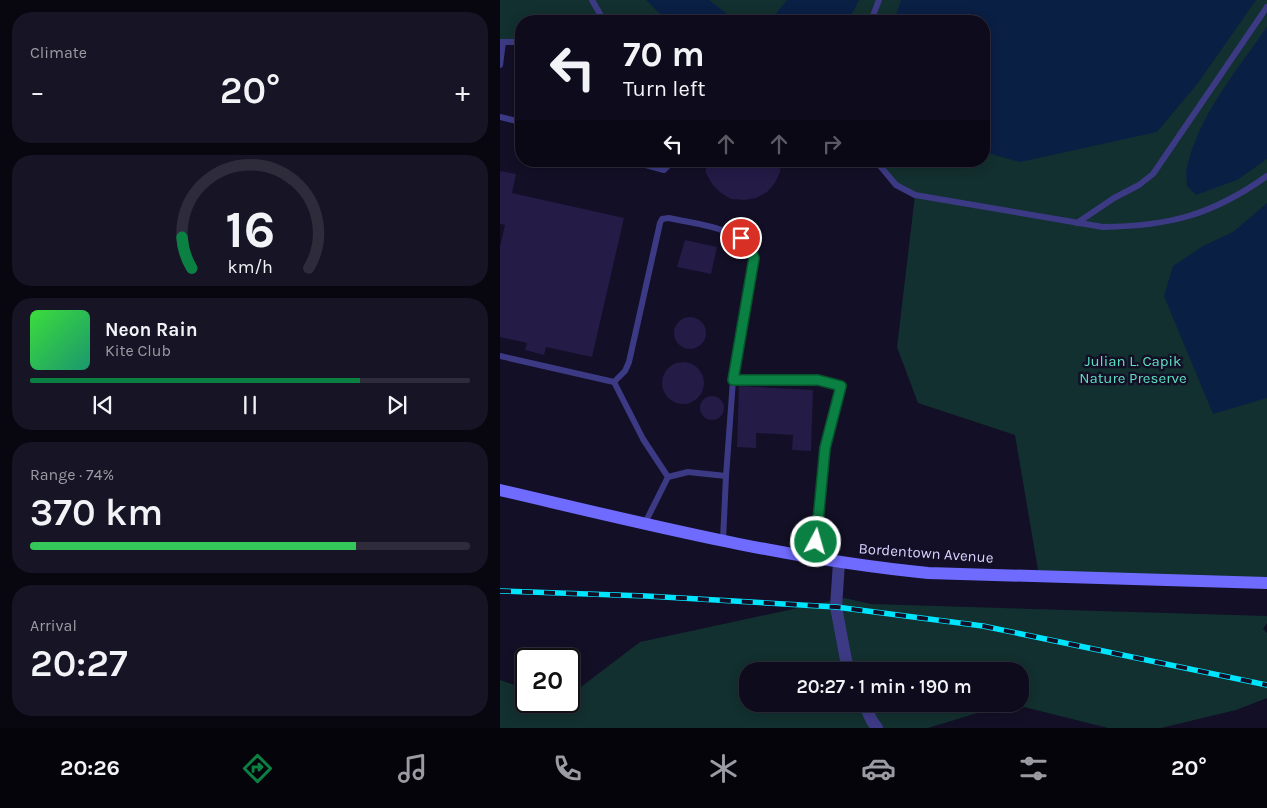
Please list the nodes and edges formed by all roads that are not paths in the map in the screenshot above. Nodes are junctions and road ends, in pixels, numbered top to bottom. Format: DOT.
graph roads {
  1 [pos="592,0"];
  2 [pos="878,0"];
  3 [pos="1267,7"];
  4 [pos="601,15"];
  5 [pos="874,15"];
  6 [pos="502,42"];
  7 [pos="515,42"];
  8 [pos="500,65"];
  9 [pos="500,117"];
  10 [pos="515,121"];
  11 [pos="653,167"];
  12 [pos="667,167"];
  13 [pos="881,167"];
  14 [pos="1267,176"];
  15 [pos="1077,223"];
  16 [pos="500,356"];
  17 [pos="733,380"];
  18 [pos="614,382"];
  19 [pos="726,476"];
  20 [pos="668,477"];
  21 [pos="500,490"];
  22 [pos="644,524"];
  23 [pos="723,540"];
  24 [pos="815,558"];
  25 [pos="839,562"];
  26 [pos="1267,584"];
  27 [pos="847,662"];
  28 [pos="868,712"];
  29 [pos="874,726"];
  1 -- 4 [label="lane"];
  2 -- 5 [label="lane"];
  3 -- 15 [label="lane"];
  6 -- 7 [label="lane"];
  6 -- 8 [label="lane"];
  9 -- 10 [label="lane"];
  11 -- 12 [label="lane"];
  13 -- 15 [label="lane"];
  14 -- 15 [label="lane"];
  16 -- 18 [label="lane"];
  17 -- 18 [label="lane"];
  17 -- 19 [label="lane"];
  17 -- 24 [label="lane"];
  18 -- 20 [label="lane"];
  19 -- 20 [label="lane"];
  19 -- 23 [label="lane"];
  20 -- 22 [label="lane"];
  21 -- 22 [label="main road, Bordentown Avenue"];
  22 -- 23 [label="main road, Bordentown Avenue"];
  23 -- 24 [label="main road, Bordentown Avenue"];
  24 -- 25 [label="main road, Bordentown Avenue"];
  25 -- 26 [label="main road, Bordentown Avenue"];
  25 -- 27 [label="street"];
  28 -- 29 [label="street"];
}
